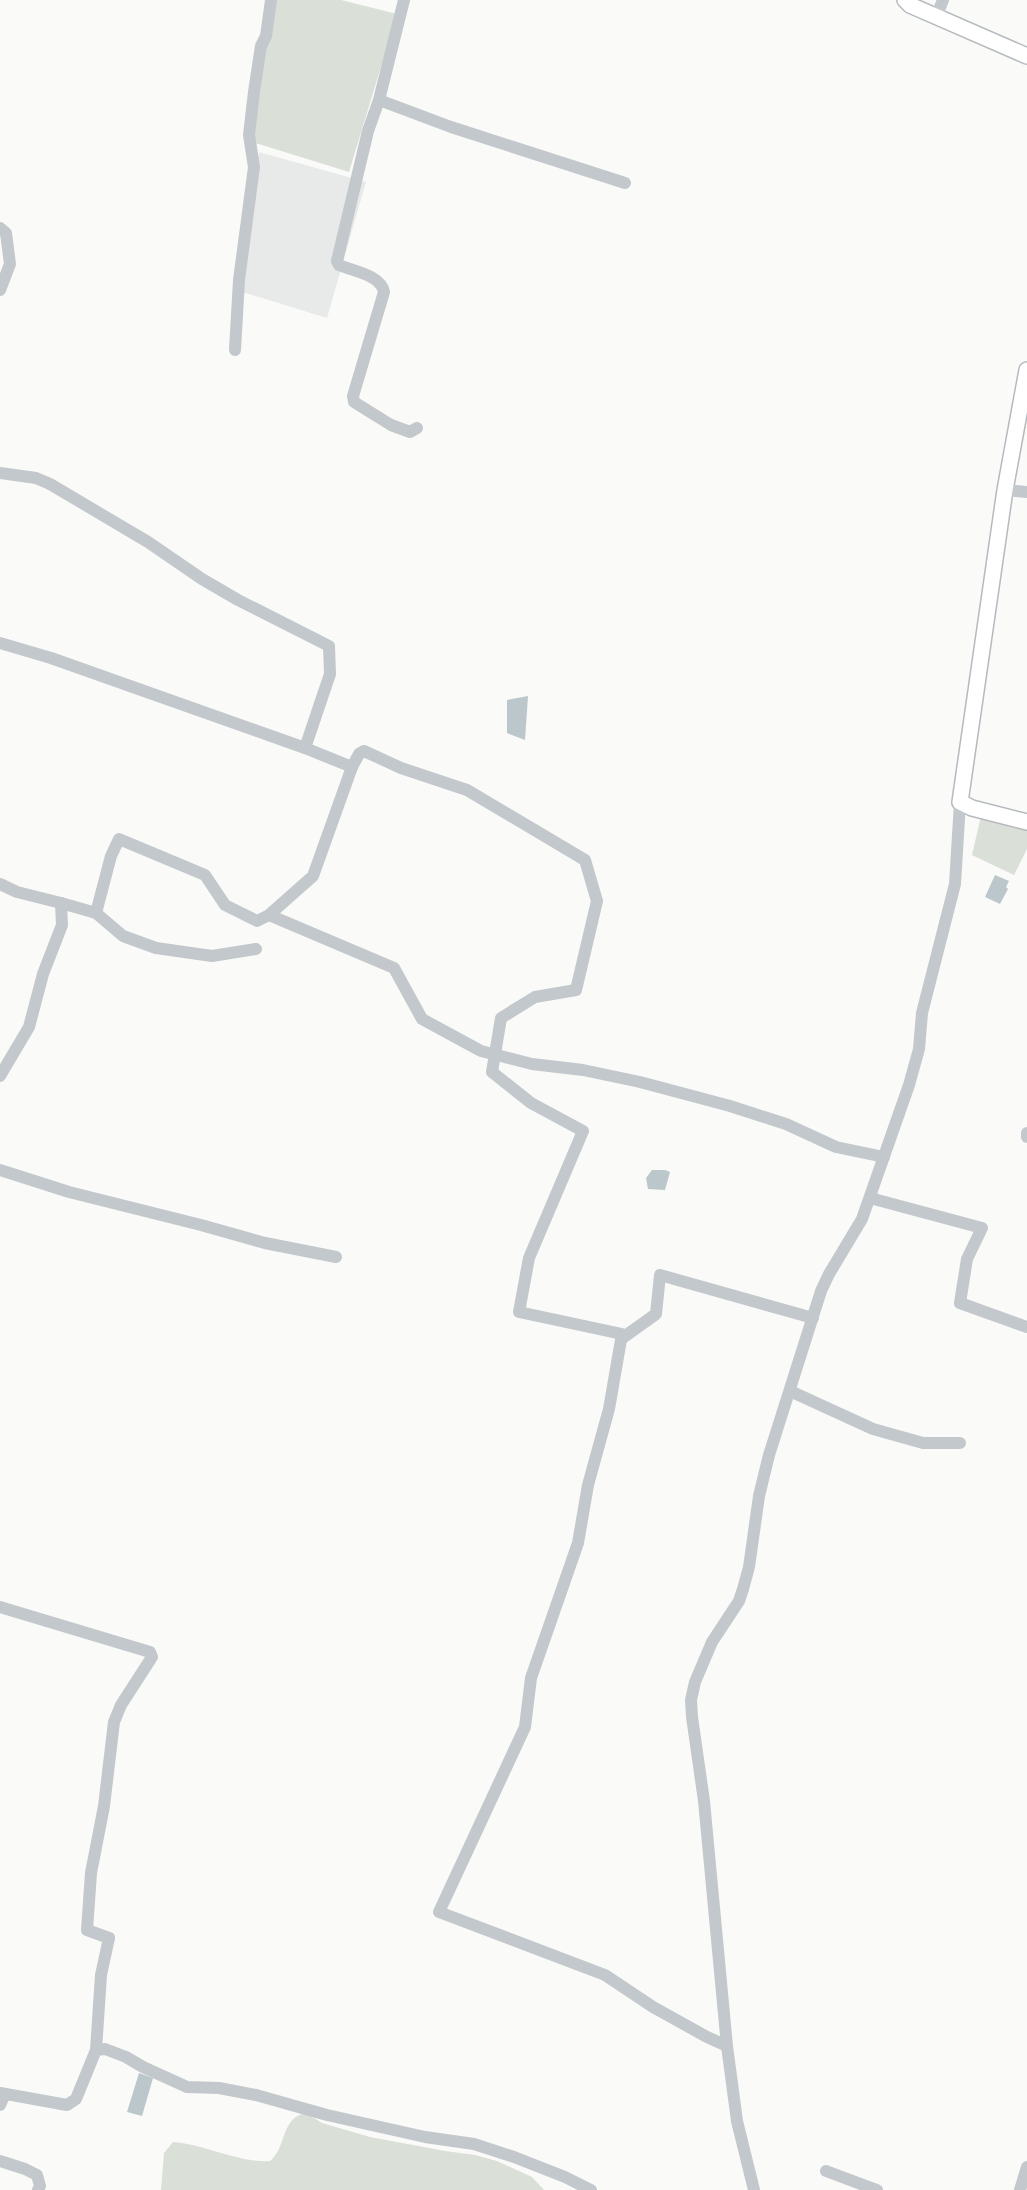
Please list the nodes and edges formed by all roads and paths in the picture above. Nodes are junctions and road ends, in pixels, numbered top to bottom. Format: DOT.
graph roads {
  1 [pos="271,0"];
  2 [pos="404,0"];
  3 [pos="905,0"];
  4 [pos="943,0"];
  5 [pos="936,16"];
  6 [pos="1027,56"];
  7 [pos="379,100"];
  8 [pos="625,183"];
  9 [pos="0,228"];
  10 [pos="0,290"];
  11 [pos="235,350"];
  12 [pos="1027,370"];
  13 [pos="417,429"];
  14 [pos="0,473"];
  15 [pos="1005,490"];
  16 [pos="1027,492"];
  17 [pos="0,643"];
  18 [pos="305,748"];
  19 [pos="352,767"];
  20 [pos="960,802"];
  21 [pos="1027,822"];
  22 [pos="0,884"];
  23 [pos="61,903"];
  24 [pos="96,913"];
  25 [pos="269,915"];
  26 [pos="256,949"];
  27 [pos="495,1055"];
  28 [pos="0,1076"];
  29 [pos="884,1157"];
  30 [pos="0,1170"];
  31 [pos="870,1198"];
  32 [pos="336,1257"];
  33 [pos="813,1318"];
  34 [pos="1027,1327"];
  35 [pos="621,1339"];
  36 [pos="790,1391"];
  37 [pos="960,1443"];
  38 [pos="0,1606"];
  39 [pos="727,2046"];
  40 [pos="96,2050"];
  41 [pos="2,2097"];
  42 [pos="0,2161"];
  43 [pos="1027,2167"];
  44 [pos="826,2171"];
  45 [pos="38,2190"];
  46 [pos="591,2190"];
  47 [pos="754,2190"];
  48 [pos="877,2190"];
  49 [pos="1020,2190"];
  1 -- 11 [label="street"];
  2 -- 7 [label="street"];
  3 -- 5 [label="main road"];
  4 -- 5 [label="street"];
  5 -- 6 [label="main road"];
  7 -- 8 [label="street"];
  7 -- 13 [label="street"];
  9 -- 10 [label="street"];
  12 -- 15 [label="main road"];
  14 -- 18 [label="street"];
  15 -- 16 [label="street"];
  15 -- 20 [label="main road"];
  17 -- 18 [label="street"];
  18 -- 19 [label="street"];
  19 -- 25 [label="street"];
  19 -- 27 [label="street"];
  20 -- 21 [label="main road"];
  20 -- 29 [label="street"];
  22 -- 23 [label="street"];
  23 -- 24 [label="street"];
  23 -- 28 [label="street"];
  24 -- 25 [label="street"];
  24 -- 26 [label="street"];
  25 -- 27 [label="street"];
  27 -- 29 [label="street"];
  27 -- 35 [label="street"];
  29 -- 31 [label="street"];
  30 -- 32 [label="street"];
  31 -- 33 [label="street"];
  31 -- 34 [label="street"];
  33 -- 35 [label="street"];
  33 -- 36 [label="street"];
  35 -- 39 [label="street"];
  36 -- 37 [label="street"];
  36 -- 39 [label="street"];
  38 -- 40 [label="street"];
  39 -- 47 [label="street"];
  40 -- 41 [label="street"];
  40 -- 46 [label="street"];
  42 -- 45 [label="street"];
  43 -- 49 [label="street"];
  44 -- 48 [label="street"];
}
